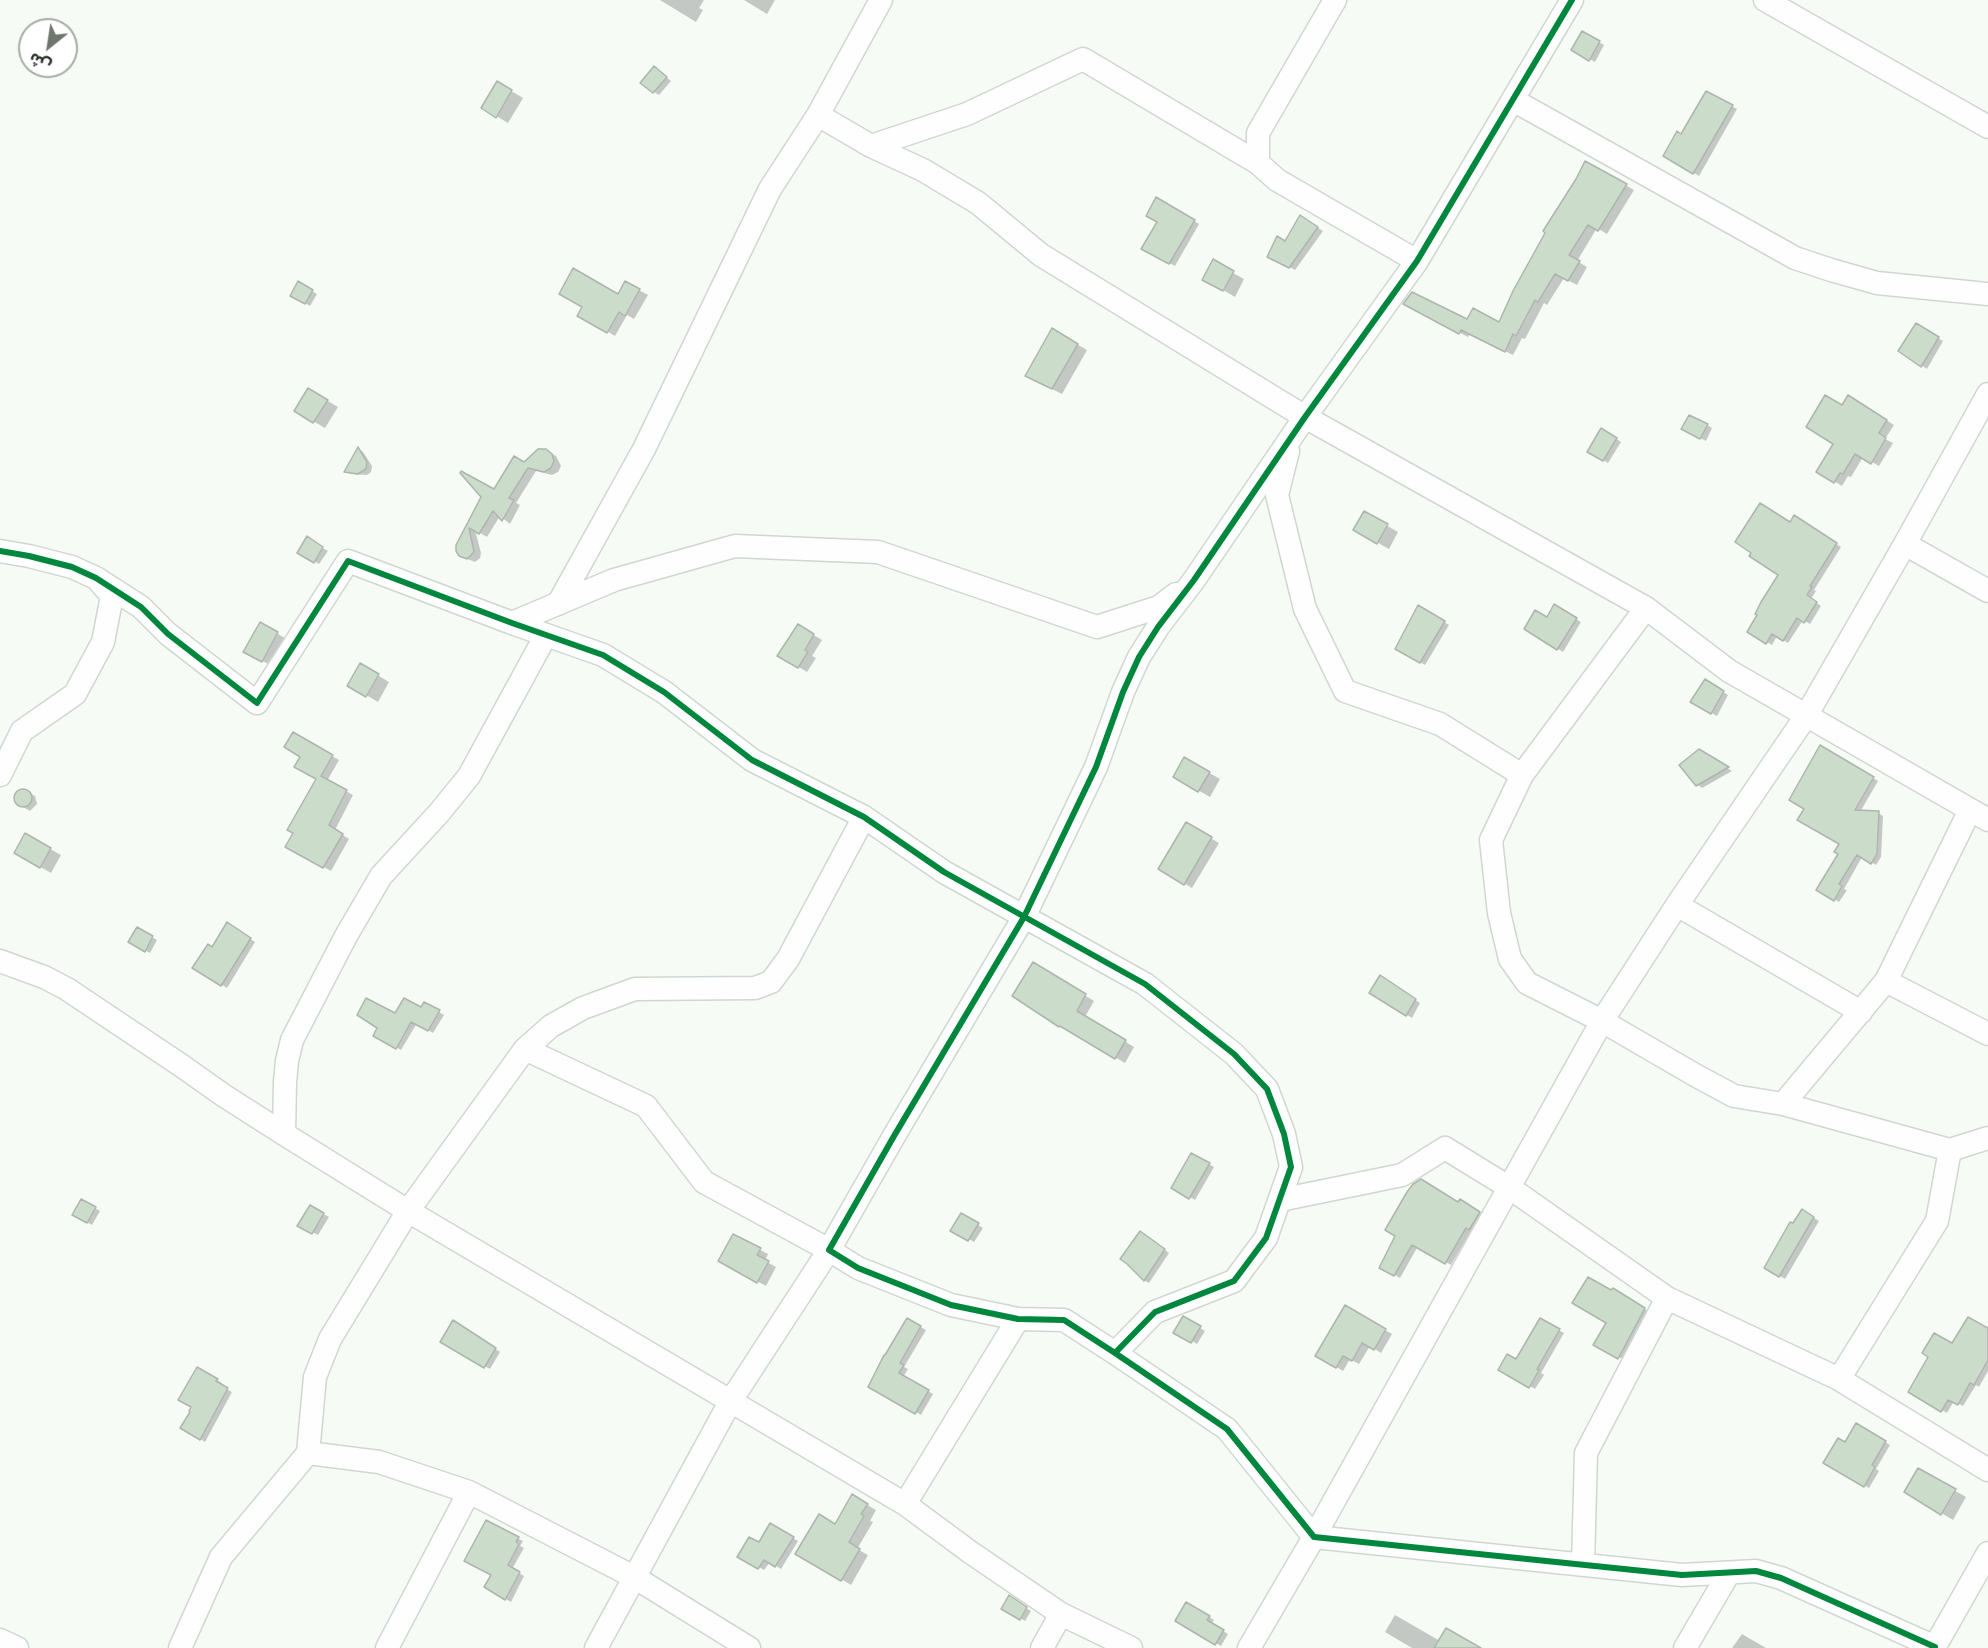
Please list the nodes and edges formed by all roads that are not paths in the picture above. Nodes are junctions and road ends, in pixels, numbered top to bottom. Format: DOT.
graph roads {
  1 [pos="881,0"];
  2 [pos="1335,0"];
  3 [pos="1572,0"];
  4 [pos="1769,1"];
  5 [pos="1512,100"];
  6 [pos="818,115"];
  7 [pos="1988,127"];
  8 [pos="871,146"];
  9 [pos="1258,163"];
  10 [pos="1417,261"];
  11 [pos="1988,294"];
  12 [pos="1988,394"];
  13 [pos="1305,417"];
  14 [pos="1292,436"];
  15 [pos="1905,544"];
  16 [pos="0,551"];
  17 [pos="96,578"];
  18 [pos="1194,580"];
  19 [pos="1988,591"];
  20 [pos="558,604"];
  21 [pos="1646,608"];
  22 [pos="512,623"];
  23 [pos="546,634"];
  24 [pos="1806,716"];
  25 [pos="0,776"];
  26 [pos="1522,776"];
  27 [pos="1979,815"];
  28 [pos="864,817"];
  29 [pos="1677,906"];
  30 [pos="1024,917"];
  31 [pos="0,961"];
  32 [pos="1886,981"];
  33 [pos="1861,1012"];
  34 [pos="1602,1021"];
  35 [pos="1988,1034"];
  36 [pos="525,1049"];
  37 [pos="1784,1104"];
  38 [pos="284,1134"];
  39 [pos="1988,1138"];
  40 [pos="1950,1150"];
  41 [pos="1510,1188"];
  42 [pos="1280,1200"];
  43 [pos="408,1211"];
  44 [pos="829,1250"];
  45 [pos="1667,1298"];
  46 [pos="1018,1319"];
  47 [pos="1115,1353"];
  48 [pos="1839,1379"];
  49 [pos="730,1402"];
  50 [pos="308,1453"];
  51 [pos="1988,1470"];
  52 [pos="469,1492"];
  53 [pos="905,1504"];
  54 [pos="1314,1537"];
  55 [pos="1988,1552"];
  56 [pos="1583,1564"];
  57 [pos="1729,1573"];
  58 [pos="634,1577"];
  59 [pos="1061,1614"];
  60 [pos="0,1640"];
  61 [pos="17,1648"];
  62 [pos="180,1648"];
  63 [pos="387,1648"];
  64 [pos="596,1648"];
  65 [pos="749,1648"];
  66 [pos="1042,1648"];
  67 [pos="1131,1648"];
  68 [pos="1249,1648"];
  69 [pos="1685,1648"];
  70 [pos="1935,1648"];
  1 -- 6 [label="street"];
  2 -- 9 [label="street"];
  3 -- 5 [label="street"];
  4 -- 7 [label="street"];
  5 -- 10 [label="street"];
  5 -- 11 [label="street"];
  6 -- 8 [label="street"];
  6 -- 20 [label="street"];
  8 -- 9 [label="street"];
  8 -- 13 [label="street"];
  9 -- 10 [label="street"];
  10 -- 13 [label="street"];
  12 -- 15 [label="street"];
  13 -- 14 [label="street"];
  13 -- 21 [label="street"];
  14 -- 18 [label="street"];
  14 -- 26 [label="street"];
  15 -- 19 [label="street"];
  15 -- 24 [label="street"];
  16 -- 17 [label="street"];
  17 -- 22 [label="street"];
  17 -- 25 [label="street"];
  18 -- 20 [label="street"];
  18 -- 30 [label="street"];
  20 -- 22 [label="street"];
  21 -- 24 [label="street"];
  21 -- 26 [label="street"];
  22 -- 23 [label="street"];
  23 -- 28 [label="street"];
  23 -- 38 [label="street"];
  24 -- 27 [label="street"];
  24 -- 29 [label="street"];
  26 -- 34 [label="street"];
  27 -- 32 [label="street"];
  28 -- 30 [label="street"];
  28 -- 36 [label="street"];
  29 -- 33 [label="street"];
  29 -- 34 [label="street"];
  30 -- 42 [label="street"];
  30 -- 44 [label="street"];
  31 -- 38 [label="street"];
  32 -- 33 [label="street"];
  32 -- 35 [label="street"];
  33 -- 37 [label="street"];
  34 -- 37 [label="street"];
  34 -- 41 [label="street"];
  36 -- 43 [label="street"];
  36 -- 44 [label="street"];
  37 -- 40 [label="street"];
  38 -- 43 [label="street"];
  39 -- 40 [label="street"];
  40 -- 48 [label="street"];
  41 -- 42 [label="street"];
  41 -- 45 [label="street"];
  41 -- 54 [label="street"];
  42 -- 47 [label="street"];
  43 -- 49 [label="street"];
  43 -- 50 [label="street"];
  44 -- 46 [label="street"];
  44 -- 49 [label="street"];
  45 -- 48 [label="street"];
  45 -- 56 [label="street"];
  46 -- 47 [label="street"];
  46 -- 53 [label="street"];
  47 -- 54 [label="street"];
  48 -- 51 [label="street"];
  49 -- 53 [label="street"];
  49 -- 58 [label="street"];
  50 -- 52 [label="street"];
  50 -- 62 [label="street"];
  52 -- 58 [label="street"];
  52 -- 63 [label="street"];
  53 -- 59 [label="street"];
  54 -- 56 [label="street"];
  54 -- 68 [label="street"];
  55 -- 70 [label="street"];
  56 -- 57 [label="street"];
  57 -- 69 [label="street"];
  57 -- 70 [label="street"];
  58 -- 64 [label="street"];
  58 -- 65 [label="street"];
  59 -- 66 [label="street"];
  59 -- 67 [label="street"];
  60 -- 61 [label="street"];
}
